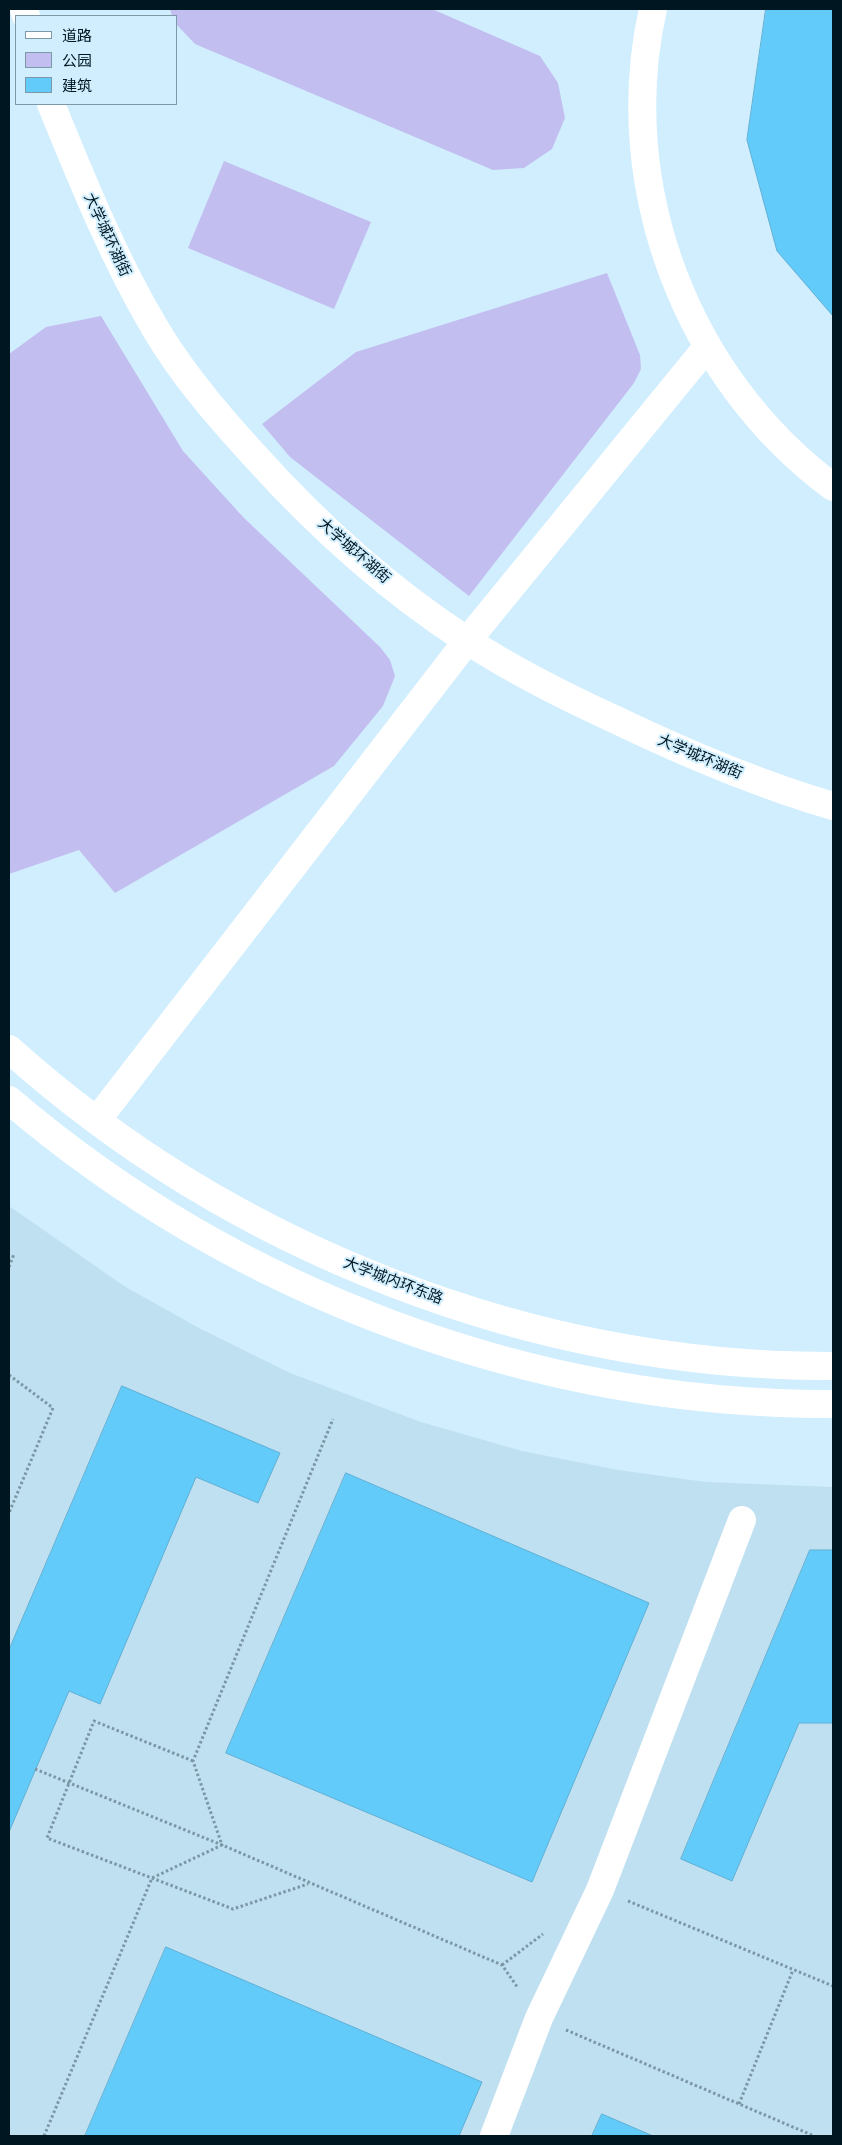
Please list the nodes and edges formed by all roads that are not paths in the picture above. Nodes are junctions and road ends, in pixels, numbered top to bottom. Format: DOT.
graph roads {
  1 [pos="654,9"];
  2 [pos="51,105"];
  3 [pos="707,347"];
  4 [pos="833,487"];
  5 [pos="467,641"];
  6 [pos="833,806"];
  7 [pos="9,1049"];
  8 [pos="9,1100"];
  9 [pos="97,1120"];
  10 [pos="833,1366"];
  11 [pos="833,1404"];
  12 [pos="742,1520"];
  13 [pos="494,2136"];
  1 -- 3 [label="main road"];
  2 -- 5 [label="main road, 大学城环湖街"];
  3 -- 4 [label="main road"];
  3 -- 5 [label="main road"];
  5 -- 6 [label="main road, 大学城环湖街"];
  5 -- 9 [label="main road"];
  7 -- 9 [label="main road, 大学城内环东路"];
  8 -- 11 [label="main road"];
  9 -- 10 [label="main road, 大学城内环东路"];
  12 -- 13 [label="main road"];
}
